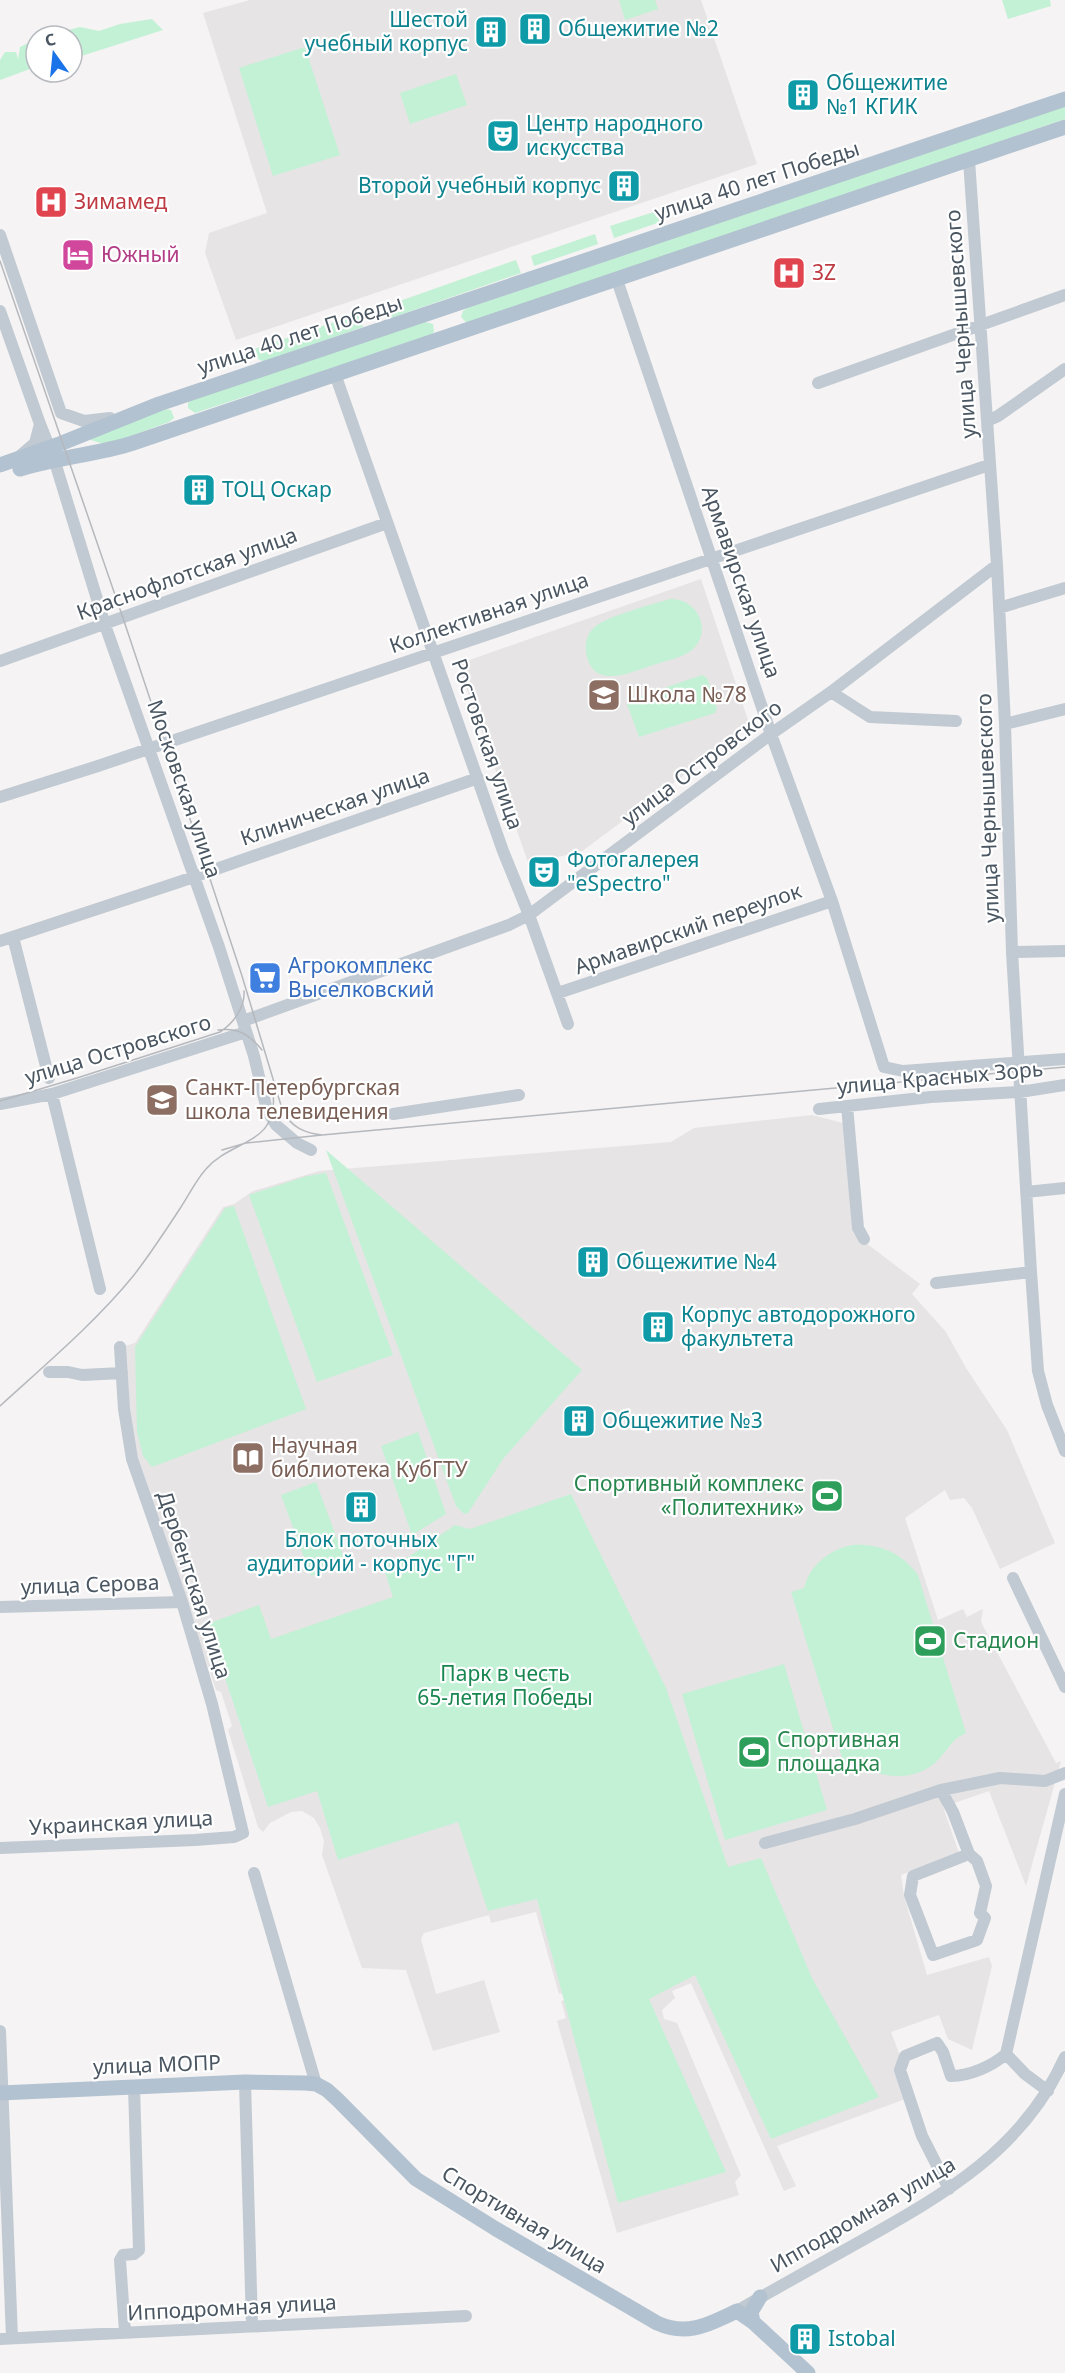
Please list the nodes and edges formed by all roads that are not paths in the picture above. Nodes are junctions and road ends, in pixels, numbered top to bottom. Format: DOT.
graph roads {
  1 [pos="1065,99"];
  2 [pos="1065,127"];
  3 [pos="969,160"];
  4 [pos="0,235"];
  5 [pos="617,280"];
  6 [pos="1065,295"];
  7 [pos="463,303"];
  8 [pos="0,311"];
  9 [pos="422,317"];
  10 [pos="981,325"];
  11 [pos="472,328"];
  12 [pos="431,342"];
  13 [pos="1064,371"];
  14 [pos="335,374"];
  15 [pos="818,382"];
  16 [pos="191,393"];
  17 [pos="132,413"];
  18 [pos="200,419"];
  19 [pos="987,421"];
  20 [pos="40,424"];
  21 [pos="52,453"];
  22 [pos="4,464"];
  23 [pos="989,465"];
  24 [pos="0,476"];
  25 [pos="387,523"];
  26 [pos="713,558"];
  27 [pos="997,566"];
  28 [pos="1065,588"];
  29 [pos="999,608"];
  30 [pos="105,624"];
  31 [pos="434,652"];
  32 [pos="0,661"];
  33 [pos="831,692"];
  34 [pos="1065,708"];
  35 [pos="956,722"];
  36 [pos="1005,724"];
  37 [pos="771,734"];
  38 [pos="149,749"];
  39 [pos="478,778"];
  40 [pos="0,797"];
  41 [pos="194,877"];
  42 [pos="831,901"];
  43 [pos="529,915"];
  44 [pos="13,937"];
  45 [pos="0,941"];
  46 [pos="1065,951"];
  47 [pos="1012,952"];
  48 [pos="558,993"];
  49 [pos="568,1024"];
  50 [pos="245,1027"];
  51 [pos="1065,1059"];
  52 [pos="1018,1063"];
  53 [pos="49,1078"];
  54 [pos="1065,1085"];
  55 [pos="1020,1092"];
  56 [pos="52,1094"];
  57 [pos="519,1095"];
  58 [pos="0,1104"];
  59 [pos="847,1106"];
  60 [pos="819,1109"];
  61 [pos="393,1114"];
  62 [pos="311,1150"];
  63 [pos="1065,1188"];
  64 [pos="1026,1192"];
  65 [pos="864,1239"];
  66 [pos="1031,1272"];
  67 [pos="936,1283"];
  68 [pos="100,1289"];
  69 [pos="120,1347"];
  70 [pos="49,1372"];
  71 [pos="122,1373"];
  72 [pos="1065,1451"];
  73 [pos="1013,1578"];
  74 [pos="182,1602"];
  75 [pos="0,1607"];
  76 [pos="1065,1687"];
  77 [pos="1065,1773"];
  78 [pos="941,1790"];
  79 [pos="1065,1794"];
  80 [pos="243,1833"];
  81 [pos="765,1843"];
  82 [pos="0,1848"];
  83 [pos="969,1854"];
  84 [pos="254,1873"];
  85 [pos="0,2031"];
  86 [pos="1006,2054"];
  87 [pos="1065,2057"];
  88 [pos="245,2082"];
  89 [pos="316,2084"];
  90 [pos="134,2087"];
  91 [pos="1048,2091"];
  92 [pos="1,2093"];
  93 [pos="949,2189"];
  94 [pos="4,2227"];
  95 [pos="758,2301"];
  96 [pos="737,2310"];
  97 [pos="466,2316"];
  98 [pos="709,2323"];
  99 [pos="252,2325"];
  100 [pos="753,2326"];
  101 [pos="125,2332"];
  102 [pos="6,2339"];
  103 [pos="799,2373"];
  104 [pos="808,2373"];
  1 -- 7 [label="main road, улица 40 лет Победы"];
  2 -- 3 [label="main road, улица 40 лет Победы"];
  3 -- 5 [label="main road, улица 40 лет Победы"];
  3 -- 10 [label="street, улица Чернышевского"];
  4 -- 17 [label="street"];
  5 -- 11 [label="main road, улица 40 лет Победы"];
  5 -- 26 [label="street, Армавирская улица"];
  6 -- 10 [label="street"];
  7 -- 9 [label="main road, улица 40 лет Победы"];
  7 -- 11 [label="main road"];
  8 -- 20 [label="street, Московская улица"];
  9 -- 12 [label="main road, улица 40 лет Победы"];
  9 -- 16 [label="main road, улица 40 лет Победы"];
  10 -- 15 [label="street"];
  10 -- 19 [label="street, улица Чернышевского"];
  11 -- 12 [label="main road, улица 40 лет Победы"];
  12 -- 14 [label="main road, улица 40 лет Победы"];
  13 -- 19 [label="street"];
  14 -- 18 [label="main road, улица 40 лет Победы"];
  14 -- 25 [label="street, Ростовская улица"];
  16 -- 17 [label="main road, улица 40 лет Победы"];
  16 -- 18 [label="main road, улица 40 лет Победы"];
  17 -- 21 [label="main road, улица 40 лет Победы"];
  18 -- 21 [label="main road, улица 40 лет Победы"];
  19 -- 23 [label="street, улица Чернышевского"];
  20 -- 21 [label="street, Московская улица"];
  20 -- 22 [label="street"];
  21 -- 22 [label="main road, улица 40 лет Победы"];
  21 -- 24 [label="main road, улица 40 лет Победы"];
  21 -- 30 [label="street, Московская улица"];
  23 -- 26 [label="street, Коллективная улица"];
  23 -- 27 [label="street, улица Чернышевского"];
  25 -- 30 [label="street, Краснофлотская улица"];
  25 -- 31 [label="street, Ростовская улица"];
  26 -- 31 [label="street, Коллективная улица"];
  26 -- 37 [label="street, Армавирская улица"];
  27 -- 29 [label="street, улица Чернышевского"];
  27 -- 33 [label="street, улица Островского"];
  28 -- 29 [label="street"];
  29 -- 36 [label="street, улица Чернышевского"];
  30 -- 32 [label="street, Краснофлотская улица"];
  30 -- 38 [label="street, Московская улица"];
  31 -- 38 [label="street, Коллективная улица"];
  31 -- 39 [label="street, Ростовская улица"];
  33 -- 35 [label="street"];
  33 -- 37 [label="street, улица Островского"];
  34 -- 36 [label="street"];
  36 -- 47 [label="street, улица Чернышевского"];
  37 -- 42 [label="street, Армавирская улица"];
  37 -- 43 [label="street, улица Островского"];
  38 -- 40 [label="street, Коллективная улица"];
  38 -- 41 [label="street, Московская улица"];
  39 -- 41 [label="street, Клиническая улица"];
  39 -- 43 [label="street, Ростовская улица"];
  41 -- 44 [label="street, Клиническая улица"];
  41 -- 50 [label="street, Московская улица"];
  42 -- 48 [label="street, Армавирский переулок"];
  42 -- 52 [label="street, Армавирская улица"];
  43 -- 48 [label="street, Ростовская улица"];
  43 -- 50 [label="street, улица Островского"];
  44 -- 45 [label="street, Клиническая улица"];
  44 -- 53 [label="street"];
  46 -- 47 [label="street"];
  47 -- 52 [label="street, улица Чернышевского"];
  48 -- 49 [label="street, Ростовская улица"];
  50 -- 56 [label="street, улица Островского"];
  50 -- 62 [label="street, Московская улица"];
  51 -- 52 [label="street"];
  52 -- 55 [label="street, улица Чернышевского"];
  54 -- 55 [label="street, улица Красных Зорь"];
  55 -- 59 [label="street, улица Красных Зорь"];
  55 -- 64 [label="street, улица Чернышевского"];
  56 -- 58 [label="street, улица Островского"];
  56 -- 68 [label="street"];
  57 -- 61 [label="street"];
  59 -- 60 [label="street, улица Красных Зорь"];
  59 -- 65 [label="street"];
  63 -- 64 [label="street"];
  64 -- 66 [label="street, улица Чернышевского"];
  66 -- 67 [label="street"];
  66 -- 72 [label="street, улица Чернышевского"];
  69 -- 71 [label="street, Дербентская улица"];
  70 -- 71 [label="street"];
  71 -- 74 [label="street, Дербентская улица"];
  73 -- 76 [label="street"];
  74 -- 75 [label="street, улица Серова"];
  74 -- 80 [label="street, Дербентская улица"];
  77 -- 78 [label="street"];
  78 -- 81 [label="street"];
  78 -- 83 [label="street"];
  79 -- 86 [label="street"];
  80 -- 82 [label="street, Украинская улица"];
  83 -- 83 [label="street"];
  84 -- 89 [label="street"];
  85 -- 92 [label="street"];
  86 -- 91 [label="street"];
  86 -- 93 [label="street"];
  87 -- 91 [label="street, Ипподромная улица"];
  88 -- 89 [label="main road, улица МОПР"];
  88 -- 90 [label="main road, улица МОПР"];
  88 -- 99 [label="street"];
  89 -- 98 [label="main road, Спортивная улица"];
  90 -- 92 [label="main road, улица МОПР"];
  90 -- 101 [label="street"];
  91 -- 93 [label="street, Ипподромная улица"];
  92 -- 94 [label="street"];
  93 -- 95 [label="street, Ипподромная улица"];
  94 -- 102 [label="street"];
  95 -- 96 [label="street, Ипподромная улица"];
  95 -- 100 [label="main road"];
  96 -- 98 [label="main road, Спортивная улица"];
  96 -- 100 [label="main road"];
  97 -- 99 [label="street, Ипподромная улица"];
  98 -- 100 [label="main road"];
  99 -- 101 [label="street, Ипподромная улица"];
  100 -- 103 [label="main road"];
  100 -- 104 [label="main road"];
  101 -- 102 [label="street, Ипподромная улица"];
}
